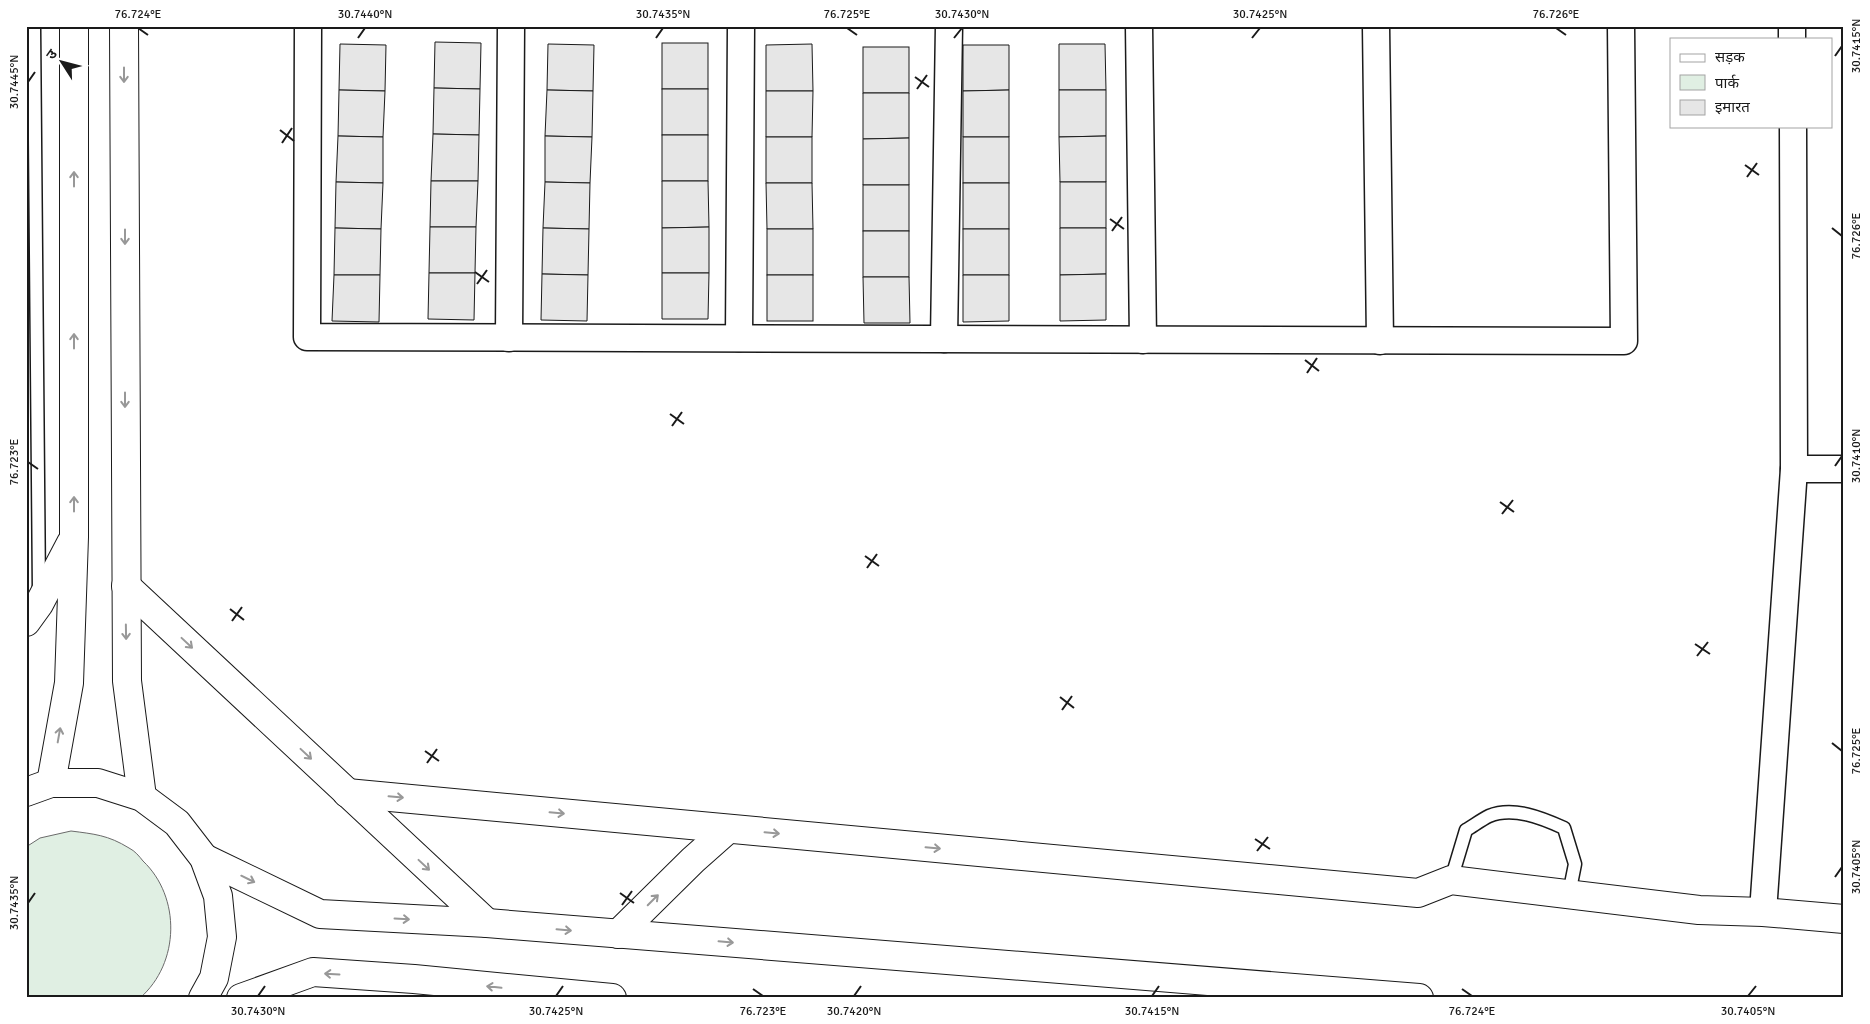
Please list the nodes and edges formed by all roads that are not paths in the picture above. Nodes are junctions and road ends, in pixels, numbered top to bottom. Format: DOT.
graph roads {
  1 [pos="34,26"];
  2 [pos="74,26"];
  3 [pos="124,26"];
  4 [pos="308,26"];
  5 [pos="510,26"];
  6 [pos="741,26"];
  7 [pos="949,26"];
  8 [pos="1140,26"];
  9 [pos="1376,26"];
  10 [pos="1621,26"];
  11 [pos="1793,128"];
  12 [pos="509,338"];
  13 [pos="739,338"];
  14 [pos="944,339"];
  15 [pos="1143,340"];
  16 [pos="1380,341"];
  17 [pos="1794,469"];
  18 [pos="1844,469"];
  19 [pos="74,537"];
  20 [pos="126,586"];
  21 [pos="32,613"];
  22 [pos="38,787"];
  23 [pos="347,793"];
  24 [pos="142,797"];
  25 [pos="728,829"];
  26 [pos="204,858"];
  27 [pos="1451,880"];
  28 [pos="1568,894"];
  29 [pos="1764,912"];
  30 [pos="1844,919"];
  31 [pos="487,923"];
  32 [pos="618,934"];
  33 [pos="414,979"];
  34 [pos="553,995"];
  35 [pos="203,998"];
  36 [pos="241,998"];
  37 [pos="388,998"];
  38 [pos="612,998"];
  39 [pos="1418,998"];
  1 -- 21 [label="lane"];
  19 -- 2 [label="main road, one-way"];
  3 -- 20 [label="main road, one-way"];
  4 -- 12 [label="street"];
  5 -- 12 [label="street"];
  6 -- 13 [label="street"];
  7 -- 14 [label="street"];
  8 -- 15 [label="street"];
  9 -- 16 [label="street"];
  10 -- 16 [label="street"];
  11 -- 17 [label="street"];
  12 -- 13 [label="street"];
  13 -- 14 [label="street"];
  14 -- 15 [label="street"];
  15 -- 16 [label="street"];
  17 -- 18 [label="street"];
  17 -- 29 [label="street"];
  19 -- 21 [label="main road"];
  22 -- 19 [label="main road, one-way"];
  20 -- 23 [label="main road, one-way"];
  20 -- 24 [label="main road, one-way"];
  22 -- 24 [label="main road"];
  23 -- 25 [label="main road, one-way"];
  23 -- 31 [label="main road, one-way"];
  24 -- 26 [label="main road"];
  25 -- 27 [label="main road, one-way"];
  32 -- 25 [label="main road, one-way"];
  26 -- 31 [label="main road, one-way"];
  26 -- 35 [label="main road"];
  27 -- 28 [label="main road"];
  27 -- 28 [label="lane"];
  28 -- 29 [label="main road"];
  29 -- 30 [label="main road"];
  31 -- 32 [label="main road, one-way"];
  32 -- 39 [label="main road, one-way"];
  34 -- 33 [label="main road, one-way"];
  33 -- 36 [label="main road, one-way"];
  33 -- 37 [label="main road"];
  34 -- 38 [label="main road"];
}
